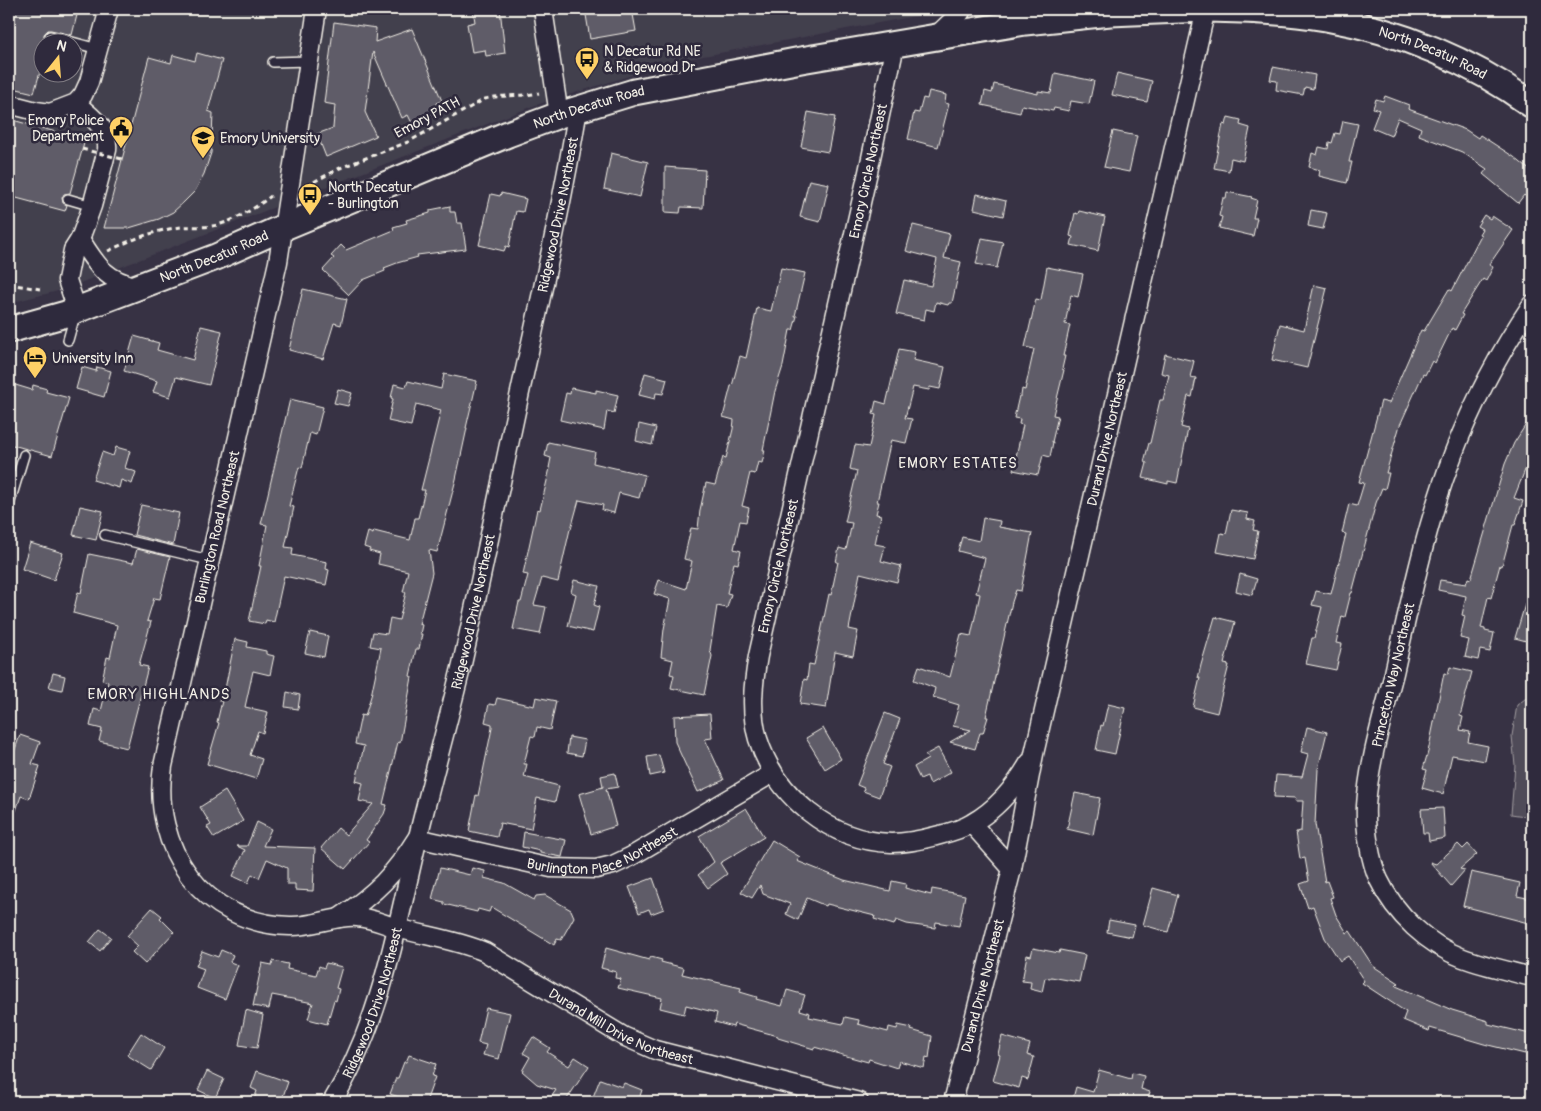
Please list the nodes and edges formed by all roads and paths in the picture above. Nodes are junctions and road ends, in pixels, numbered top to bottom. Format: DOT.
graph roads {
  1 [pos="109,9"];
  2 [pos="317,9"];
  3 [pos="543,9"];
  4 [pos="962,9"];
  5 [pos="1173,9"];
  6 [pos="1206,9"];
  7 [pos="1264,10"];
  8 [pos="1103,12"];
  9 [pos="1016,15"];
  10 [pos="934,38"];
  11 [pos="895,44"];
  12 [pos="82,45"];
  13 [pos="98,49"];
  14 [pos="309,61"];
  15 [pos="274,62"];
  16 [pos="541,92"];
  17 [pos="76,103"];
  18 [pos="9,104"];
  19 [pos="1532,105"];
  20 [pos="568,112"];
  21 [pos="82,149"];
  22 [pos="122,159"];
  23 [pos="301,189"];
  24 [pos="274,194"];
  25 [pos="68,199"];
  26 [pos="92,206"];
  27 [pos="284,227"];
  28 [pos="80,239"];
  29 [pos="107,252"];
  30 [pos="9,284"];
  31 [pos="138,287"];
  32 [pos="40,288"];
  33 [pos="1532,304"];
  34 [pos="77,310"];
  35 [pos="9,330"];
  36 [pos="68,340"];
  37 [pos="24,456"];
  38 [pos="9,505"];
  39 [pos="105,535"];
  40 [pos="209,560"];
  41 [pos="1034,754"];
  42 [pos="773,773"];
  43 [pos="972,824"];
  44 [pos="417,838"];
  45 [pos="1012,869"];
  46 [pos="339,918"];
  47 [pos="396,928"];
  48 [pos="1532,977"];
  49 [pos="332,1102"];
  50 [pos="857,1102"];
  51 [pos="953,1102"];
  1 -- 13 [label="street"];
  2 -- 14 [label="street, Burlington Road Northeast"];
  3 -- 20 [label="street, Ridgewood Drive Northeast"];
  4 -- 10 [label="street"];
  5 -- 6 [label="main road, North Decatur Road"];
  5 -- 8 [label="main road, North Decatur Road"];
  6 -- 7 [label="main road, North Decatur Road"];
  6 -- 41 [label="street, Durand Drive Northeast"];
  7 -- 19 [label="main road, North Decatur Road"];
  8 -- 9 [label="main road, North Decatur Road"];
  9 -- 10 [label="main road, North Decatur Road"];
  10 -- 11 [label="main road, North Decatur Road"];
  11 -- 20 [label="main road, North Decatur Road"];
  11 -- 42 [label="street, Emory Circle Northeast"];
  12 -- 13 [label="lane"];
  13 -- 17 [label="street"];
  14 -- 15 [label="lane"];
  14 -- 27 [label="street, Burlington Road Northeast"];
  16 -- 23 [label="path, Emory PATH"];
  17 -- 18 [label="street"];
  17 -- 26 [label="street"];
  20 -- 27 [label="main road, North Decatur Road"];
  20 -- 44 [label="street, Ridgewood Drive Northeast"];
  21 -- 22 [label="path, bridge"];
  24 -- 29 [label="path"];
  25 -- 26 [label="lane"];
  26 -- 28 [label="street"];
  27 -- 31 [label="main road, North Decatur Road"];
  27 -- 40 [label="street, Burlington Road Northeast"];
  28 -- 31 [label="street"];
  28 -- 34 [label="street"];
  30 -- 32 [label="path"];
  31 -- 34 [label="main road, North Decatur Road"];
  33 -- 48 [label="street, Princeton Way Northeast"];
  34 -- 35 [label="main road, North Decatur Road"];
  34 -- 36 [label="lane"];
  37 -- 38 [label="lane"];
  39 -- 40 [label="lane"];
  40 -- 46 [label="street, Burlington Road Northeast"];
  41 -- 43 [label="street, Emory Circle Northeast"];
  41 -- 45 [label="street, Durand Drive Northeast"];
  42 -- 43 [label="street, Emory Circle Northeast"];
  42 -- 44 [label="street, Burlington Place Northeast"];
  43 -- 45 [label="street"];
  44 -- 46 [label="street, Burlington Road Northeast"];
  44 -- 47 [label="street, Ridgewood Drive Northeast"];
  45 -- 51 [label="street, Durand Drive Northeast"];
  46 -- 47 [label="street, Burlington Road Northeast"];
  47 -- 49 [label="street, Ridgewood Drive Northeast"];
  47 -- 50 [label="street, Durand Mill Drive Northeast"];
}
